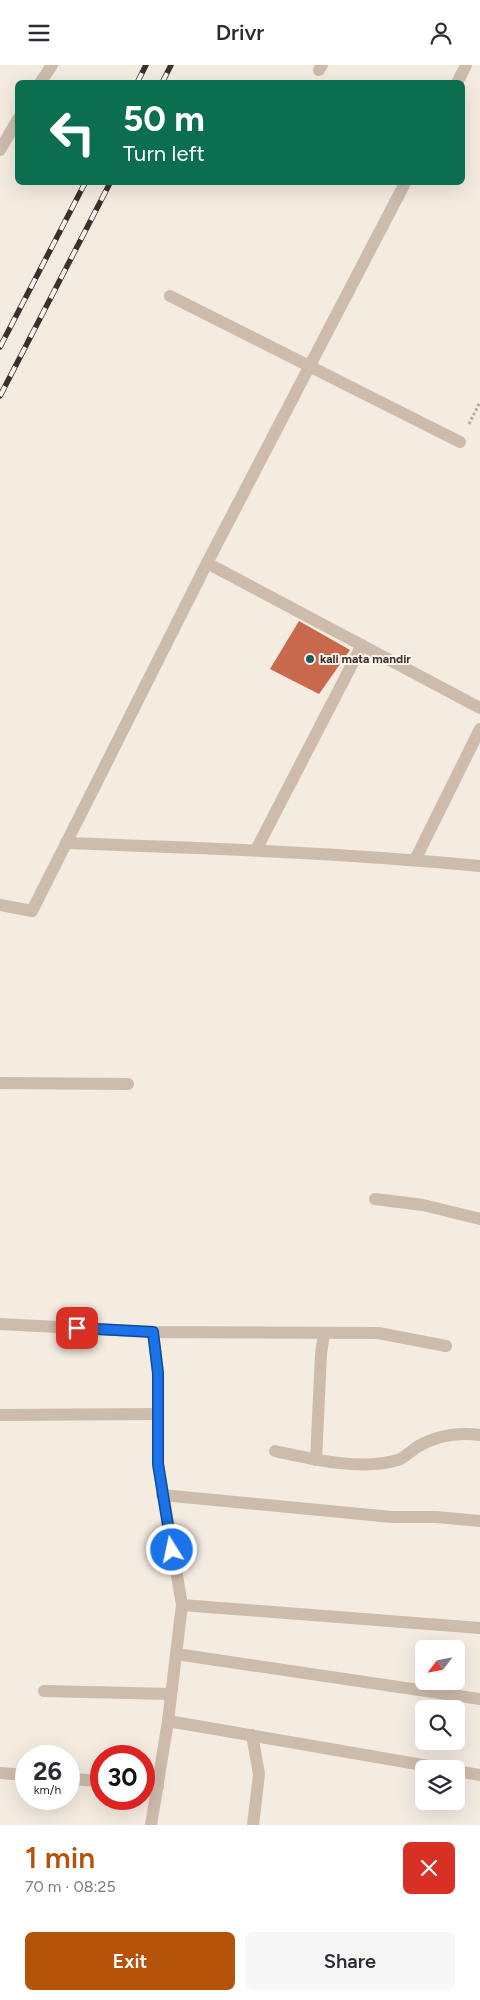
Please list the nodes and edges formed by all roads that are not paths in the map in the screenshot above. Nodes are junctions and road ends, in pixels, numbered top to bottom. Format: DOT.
graph roads {
  1 [pos="52,65"];
  2 [pos="466,65"];
  3 [pos="42,80"];
  4 [pos="458,80"];
  5 [pos="15,124"];
  6 [pos="0,150"];
  7 [pos="404,185"];
  8 [pos="170,295"];
  9 [pos="309,366"];
  10 [pos="460,442"];
  11 [pos="207,563"];
  12 [pos="362,645"];
  13 [pos="480,707"];
  14 [pos="480,729"];
  15 [pos="66,843"];
  16 [pos="256,850"];
  17 [pos="415,860"];
  18 [pos="480,866"];
  19 [pos="0,905"];
  20 [pos="0,1083"];
  21 [pos="128,1084"];
  22 [pos="375,1199"];
  23 [pos="480,1219"];
  24 [pos="0,1324"];
  25 [pos="153,1332"];
  26 [pos="324,1333"];
  27 [pos="446,1346"];
  28 [pos="158,1414"];
  29 [pos="0,1415"];
  30 [pos="480,1435"];
  31 [pos="275,1451"];
  32 [pos="316,1460"];
  33 [pos="162,1495"];
  34 [pos="480,1521"];
  35 [pos="182,1605"];
  36 [pos="480,1629"];
  37 [pos="176,1654"];
  38 [pos="44,1691"];
  39 [pos="171,1694"];
  40 [pos="480,1699"];
  41 [pos="168,1721"];
  42 [pos="252,1735"];
  43 [pos="415,1764"];
  44 [pos="465,1772"];
  45 [pos="0,1773"];
  46 [pos="15,1774"];
  47 [pos="480,1775"];
  48 [pos="155,1786"];
  49 [pos="158,1786"];
  50 [pos="151,1825"];
  51 [pos="253,1825"];
  1 -- 3 [label="street"];
  2 -- 4 [label="street"];
  5 -- 6 [label="street"];
  7 -- 9 [label="street"];
  8 -- 9 [label="street"];
  9 -- 10 [label="street"];
  9 -- 11 [label="street"];
  11 -- 12 [label="street"];
  11 -- 15 [label="street"];
  12 -- 13 [label="street"];
  12 -- 16 [label="street"];
  14 -- 17 [label="street"];
  15 -- 16 [label="street"];
  15 -- 19 [label="street"];
  16 -- 17 [label="street"];
  17 -- 18 [label="street"];
  20 -- 21 [label="street"];
  22 -- 23 [label="street"];
  24 -- 25 [label="street"];
  25 -- 26 [label="street"];
  25 -- 28 [label="street"];
  26 -- 27 [label="street"];
  26 -- 32 [label="street"];
  28 -- 29 [label="street"];
  28 -- 33 [label="street"];
  30 -- 32 [label="street"];
  31 -- 32 [label="street"];
  33 -- 34 [label="street"];
  33 -- 35 [label="street"];
  35 -- 36 [label="street"];
  35 -- 37 [label="street"];
  37 -- 39 [label="street"];
  37 -- 40 [label="street"];
  38 -- 39 [label="street"];
  39 -- 41 [label="street"];
  41 -- 42 [label="street"];
  41 -- 49 [label="street"];
  42 -- 43 [label="street"];
  42 -- 51 [label="street"];
  44 -- 47 [label="street"];
  45 -- 46 [label="street"];
  48 -- 49 [label="street"];
  49 -- 50 [label="street"];
}
